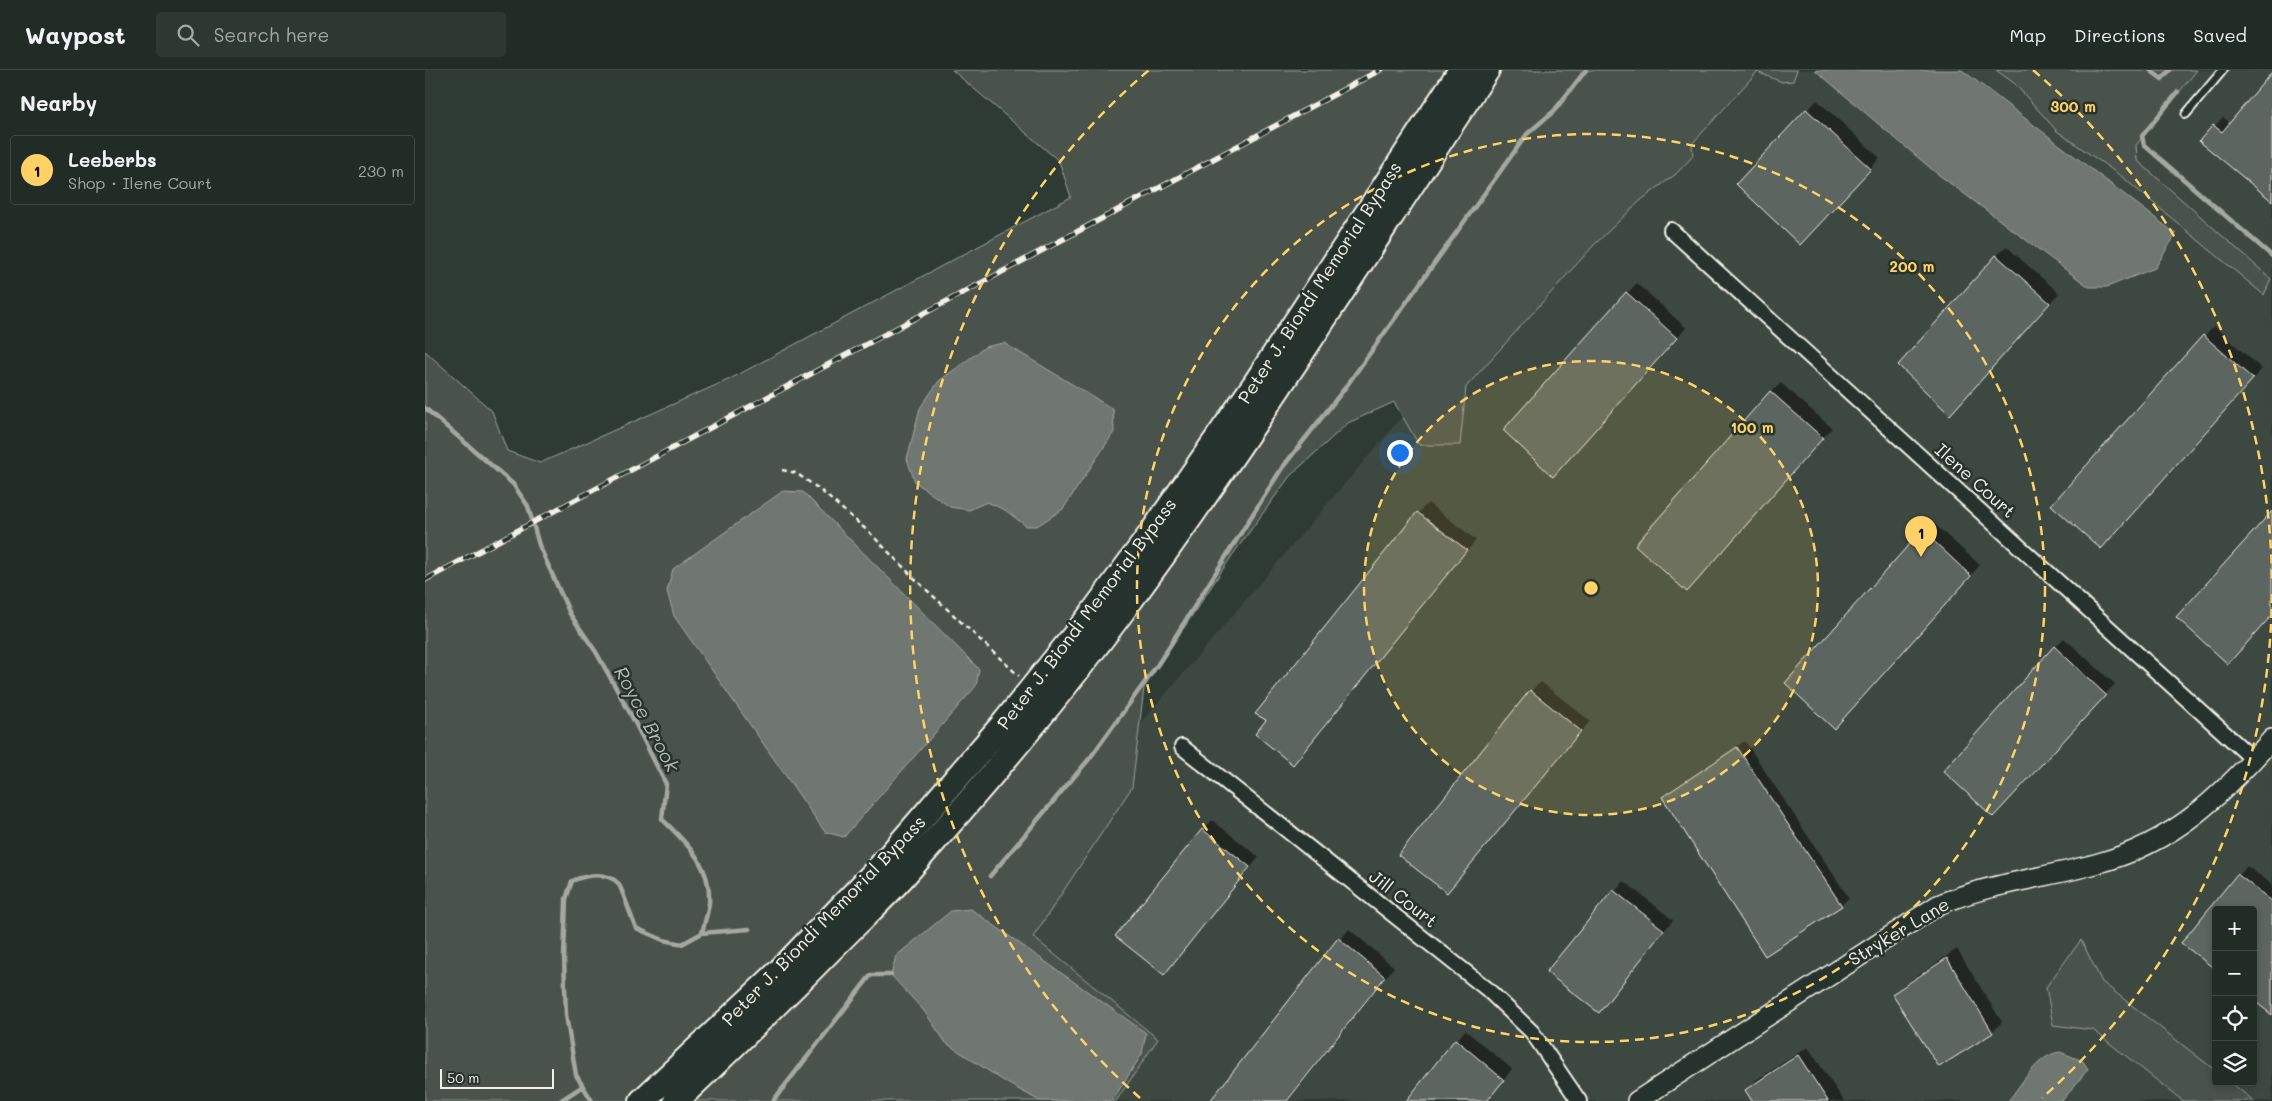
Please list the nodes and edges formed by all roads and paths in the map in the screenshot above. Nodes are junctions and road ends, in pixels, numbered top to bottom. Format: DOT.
graph roads {
  1 [pos="1461,70"];
  2 [pos="1487,70"];
  3 [pos="2223,70"];
  4 [pos="2186,114"];
  5 [pos="1671,230"];
  6 [pos="782,470"];
  7 [pos="1009,668"];
  8 [pos="2272,740"];
  9 [pos="1182,746"];
  10 [pos="2254,760"];
  11 [pos="642,1101"];
  12 [pos="676,1101"];
  13 [pos="1579,1101"];
  14 [pos="1637,1101"];
  1 -- 11 [label="highway, Peter J. Biondi Memorial Bypass"];
  2 -- 12 [label="highway, Peter J. Biondi Memorial Bypass"];
  3 -- 4 [label="lane"];
  5 -- 10 [label="street, Ilene Court"];
  6 -- 7 [label="path"];
  8 -- 10 [label="street, Stryker Lane"];
  9 -- 13 [label="street, Jill Court"];
  10 -- 14 [label="street, Stryker Lane"];
}
